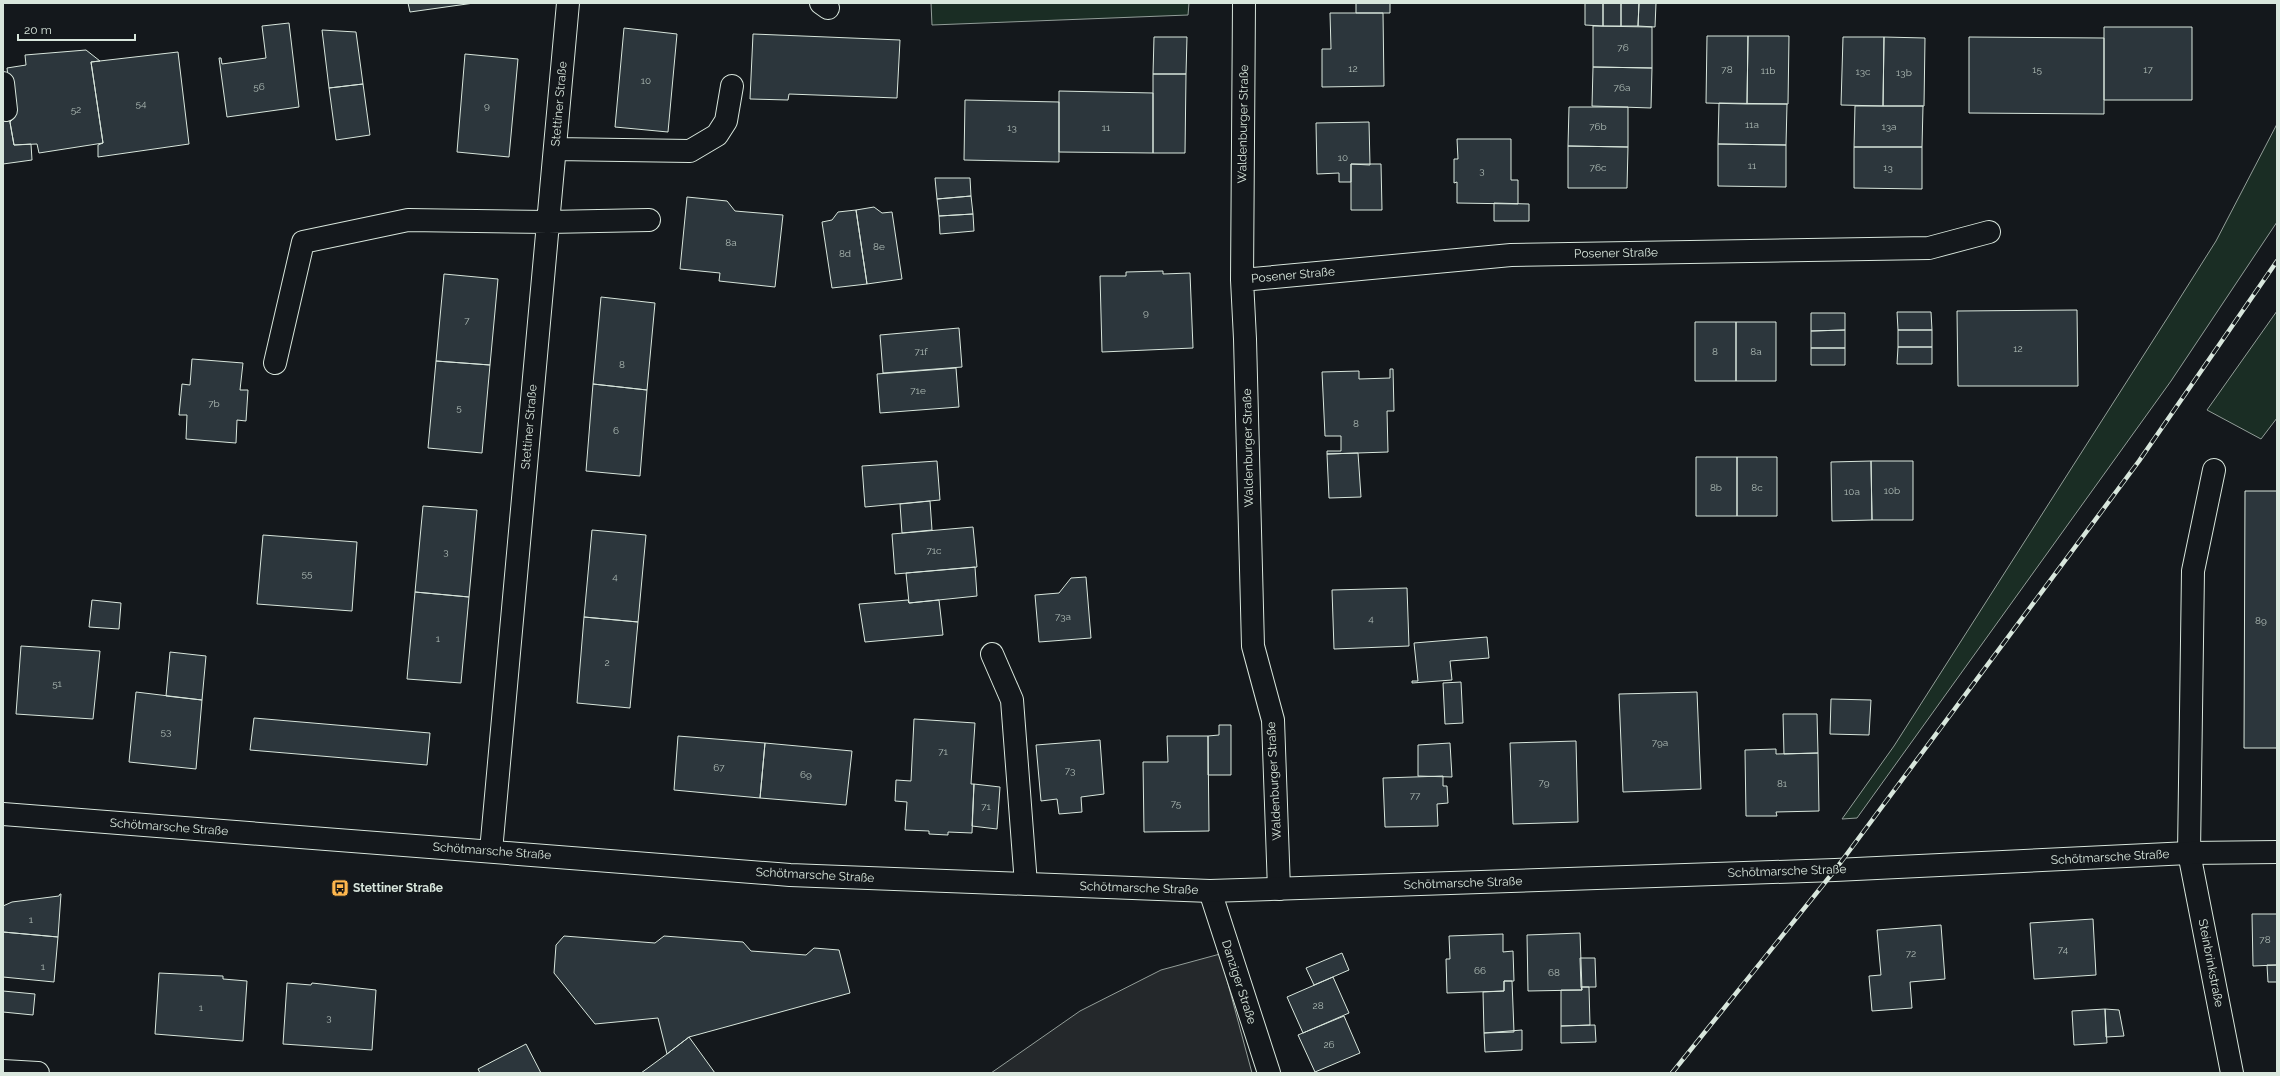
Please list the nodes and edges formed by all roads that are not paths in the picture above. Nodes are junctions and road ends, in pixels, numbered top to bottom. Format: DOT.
graph roads {
  1 [pos="568,3"];
  2 [pos="1244,3"];
  3 [pos="3,83"];
  4 [pos="732,86"];
  5 [pos="6,110"];
  6 [pos="555,149"];
  7 [pos="649,220"];
  8 [pos="548,222"];
  9 [pos="1989,232"];
  10 [pos="1242,280"];
  11 [pos="275,363"];
  12 [pos="2214,470"];
  13 [pos="992,654"];
  14 [pos="3,814"];
  15 [pos="491,851"];
  16 [pos="2277,852"];
  17 [pos="2189,853"];
  18 [pos="1026,884"];
  19 [pos="1279,889"];
  20 [pos="1210,891"];
  21 [pos="3,1071"];
  22 [pos="38,1073"];
  23 [pos="1268,1073"];
  24 [pos="2232,1073"];
  1 -- 6 [label="street, Stettiner Straße"];
  2 -- 10 [label="street, Waldenburger Straße"];
  3 -- 5 [label="street"];
  4 -- 6 [label="street"];
  6 -- 8 [label="street, Stettiner Straße"];
  7 -- 8 [label="street"];
  8 -- 11 [label="street"];
  8 -- 15 [label="street, Stettiner Straße"];
  9 -- 10 [label="street, Posener Straße"];
  10 -- 19 [label="street, Waldenburger Straße"];
  12 -- 17 [label="street, Steinbrinkstraße"];
  13 -- 18 [label="street"];
  14 -- 15 [label="street, Schötmarsche Straße"];
  15 -- 18 [label="street, Schötmarsche Straße"];
  16 -- 17 [label="street, Schötmarsche Straße"];
  17 -- 19 [label="street, Schötmarsche Straße"];
  17 -- 24 [label="street, Steinbrinkstraße"];
  18 -- 20 [label="street, Schötmarsche Straße"];
  19 -- 20 [label="street, Schötmarsche Straße"];
  20 -- 23 [label="street, Danziger Straße"];
  21 -- 22 [label="street"];
}
